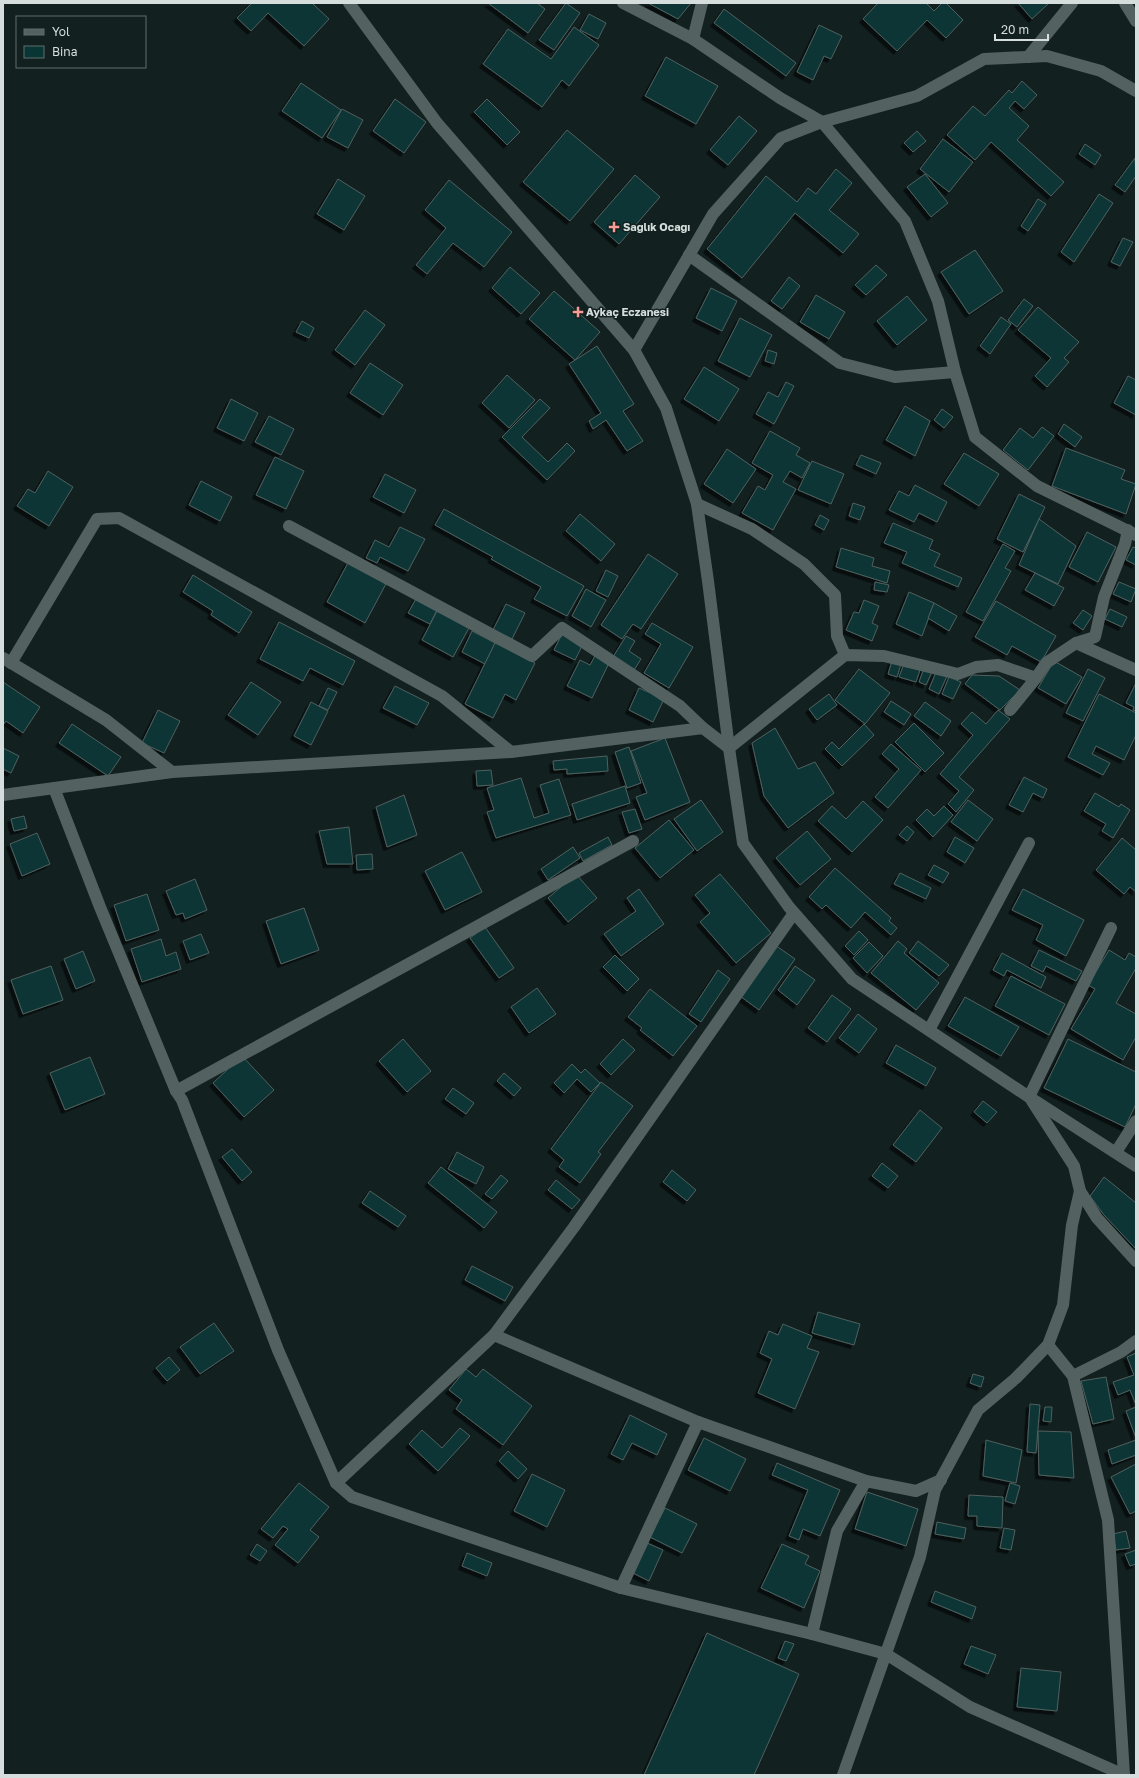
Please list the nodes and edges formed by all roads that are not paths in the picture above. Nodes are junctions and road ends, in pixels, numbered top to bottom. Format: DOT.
graph roads {
  1 [pos="349,3"];
  2 [pos="623,3"];
  3 [pos="702,3"];
  4 [pos="1072,3"];
  5 [pos="1125,3"];
  6 [pos="1136,21"];
  7 [pos="693,39"];
  8 [pos="1028,57"];
  9 [pos="1136,91"];
  10 [pos="822,122"];
  11 [pos="688,256"];
  12 [pos="634,350"];
  13 [pos="955,372"];
  14 [pos="697,504"];
  15 [pos="289,526"];
  16 [pos="1132,533"];
  17 [pos="1076,643"];
  18 [pos="845,655"];
  19 [pos="7,661"];
  20 [pos="1136,670"];
  21 [pos="1036,678"];
  22 [pos="1010,710"];
  23 [pos="703,728"];
  24 [pos="729,748"];
  25 [pos="511,752"];
  26 [pos="172,772"];
  27 [pos="54,788"];
  28 [pos="3,795"];
  29 [pos="632,841"];
  30 [pos="1029,843"];
  31 [pos="794,913"];
  32 [pos="1111,928"];
  33 [pos="929,1030"];
  34 [pos="176,1091"];
  35 [pos="1029,1097"];
  36 [pos="1136,1121"];
  37 [pos="1116,1152"];
  38 [pos="1136,1166"];
  39 [pos="1080,1191"];
  40 [pos="1136,1261"];
  41 [pos="494,1335"];
  42 [pos="1136,1341"];
  43 [pos="1048,1345"];
  44 [pos="1074,1376"];
  45 [pos="698,1422"];
  46 [pos="941,1480"];
  47 [pos="866,1481"];
  48 [pos="336,1483"];
  49 [pos="621,1588"];
  50 [pos="812,1634"];
  51 [pos="886,1654"];
  52 [pos="843,1775"];
  53 [pos="1124,1775"];
  1 -- 12 [label="street"];
  2 -- 7 [label="street"];
  3 -- 7 [label="street"];
  4 -- 8 [label="street"];
  5 -- 6 [label="street"];
  7 -- 10 [label="street"];
  8 -- 9 [label="street"];
  8 -- 10 [label="street"];
  10 -- 11 [label="street"];
  10 -- 13 [label="street"];
  11 -- 12 [label="street"];
  11 -- 13 [label="street"];
  12 -- 14 [label="street"];
  13 -- 16 [label="street"];
  14 -- 18 [label="street"];
  14 -- 24 [label="street"];
  15 -- 23 [label="street"];
  16 -- 17 [label="street"];
  17 -- 20 [label="street"];
  17 -- 21 [label="street"];
  18 -- 21 [label="street"];
  18 -- 24 [label="street"];
  19 -- 25 [label="street"];
  19 -- 26 [label="street"];
  21 -- 22 [label="street"];
  23 -- 24 [label="street"];
  23 -- 25 [label="street"];
  24 -- 31 [label="street"];
  25 -- 26 [label="street"];
  26 -- 27 [label="street"];
  27 -- 28 [label="street"];
  27 -- 34 [label="street"];
  29 -- 34 [label="street"];
  30 -- 33 [label="street"];
  31 -- 33 [label="street"];
  31 -- 41 [label="street"];
  32 -- 35 [label="street"];
  33 -- 35 [label="street"];
  34 -- 48 [label="street"];
  35 -- 37 [label="street"];
  35 -- 39 [label="street"];
  36 -- 37 [label="street"];
  37 -- 38 [label="street"];
  39 -- 40 [label="street"];
  39 -- 43 [label="street"];
  41 -- 45 [label="street"];
  41 -- 48 [label="street"];
  42 -- 44 [label="street"];
  43 -- 44 [label="street"];
  43 -- 46 [label="street"];
  44 -- 53 [label="street"];
  45 -- 47 [label="street"];
  45 -- 49 [label="street"];
  46 -- 47 [label="street"];
  46 -- 51 [label="street"];
  47 -- 50 [label="street"];
  48 -- 49 [label="street"];
  49 -- 50 [label="street"];
  50 -- 51 [label="street"];
  51 -- 52 [label="street"];
  51 -- 53 [label="street"];
}
